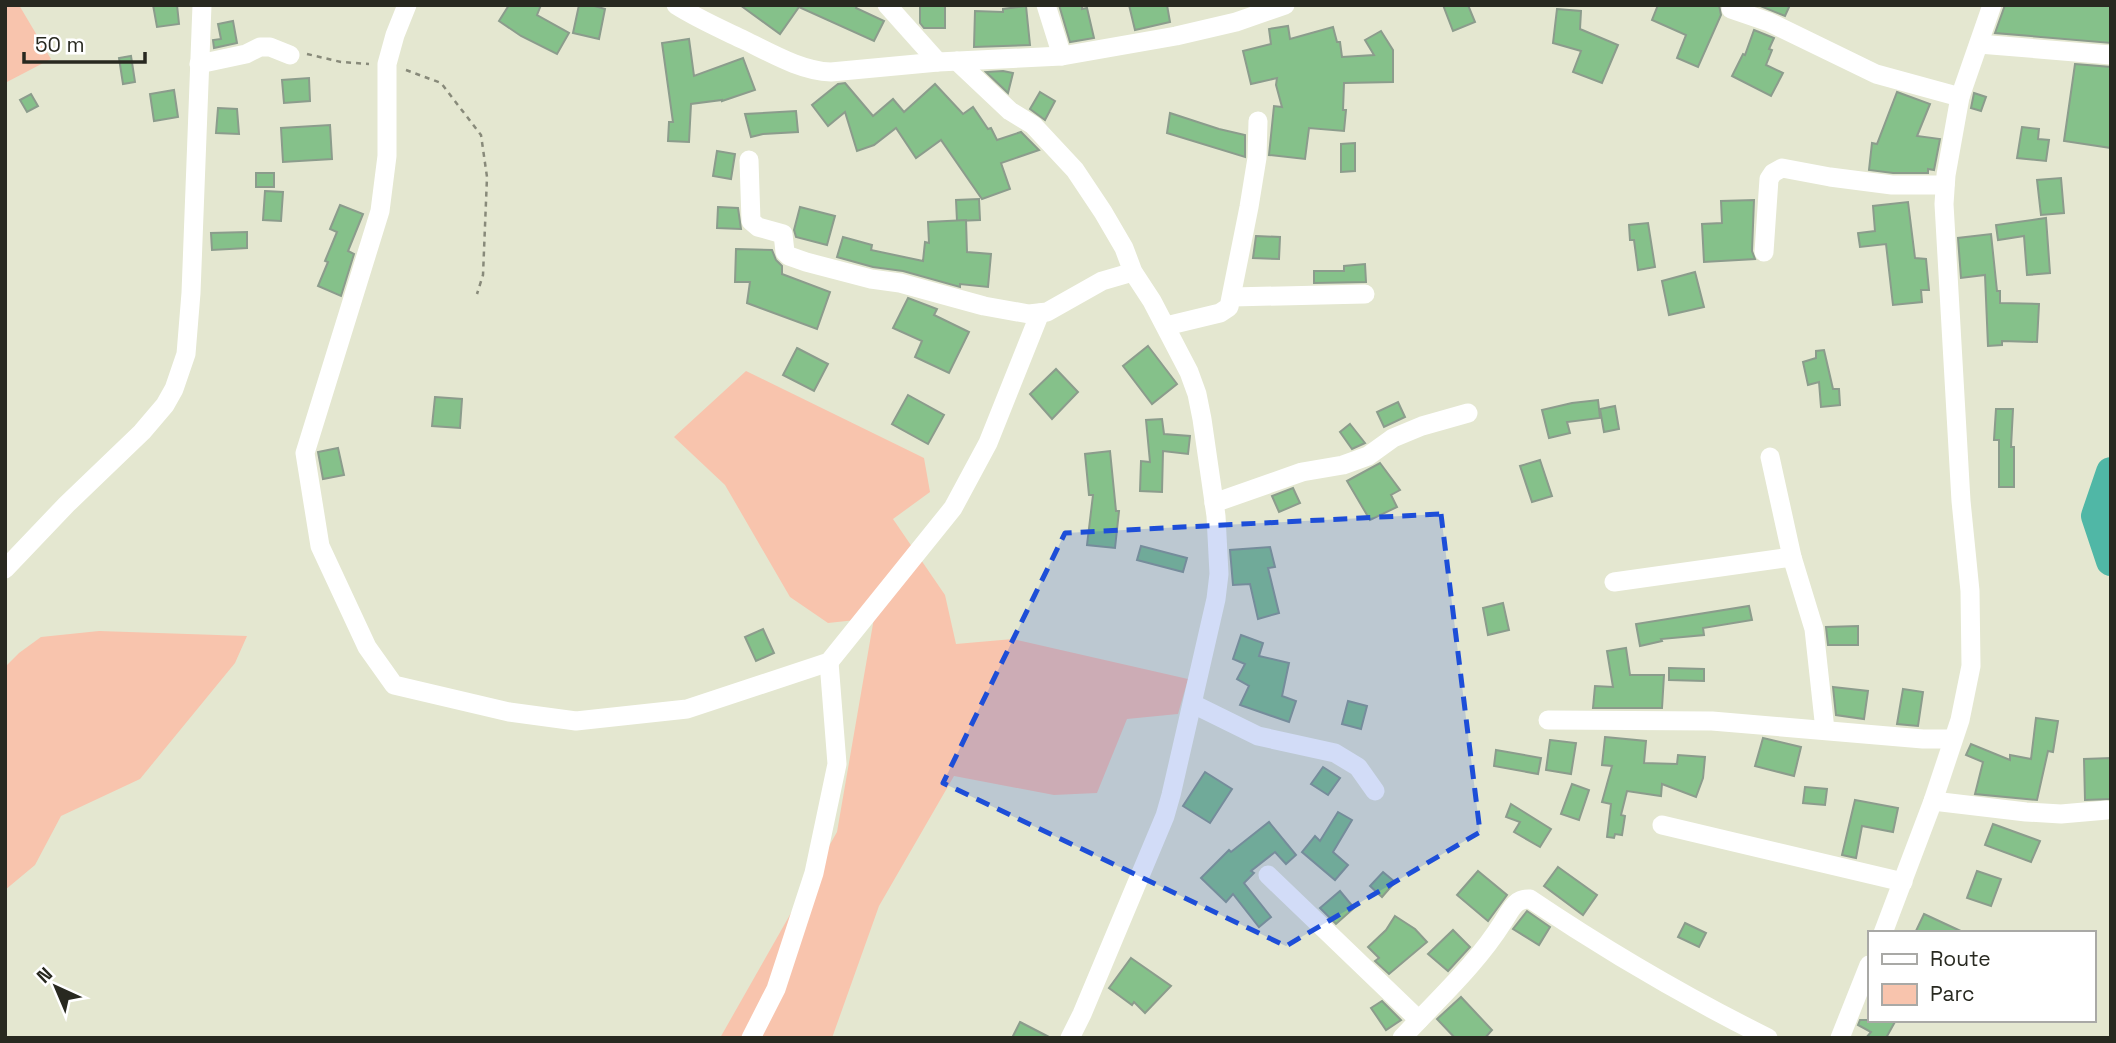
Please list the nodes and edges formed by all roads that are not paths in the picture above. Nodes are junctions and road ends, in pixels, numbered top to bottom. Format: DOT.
graph roads {
  1 [pos="202,5"];
  2 [pos="407,5"];
  3 [pos="676,5"];
  4 [pos="887,5"];
  5 [pos="1046,5"];
  6 [pos="1285,5"];
  7 [pos="1992,5"];
  8 [pos="1731,9"];
  9 [pos="1979,44"];
  10 [pos="290,55"];
  11 [pos="2111,55"];
  12 [pos="1062,56"];
  13 [pos="947,61"];
  14 [pos="199,64"];
  15 [pos="1959,97"];
  16 [pos="1258,121"];
  17 [pos="749,160"];
  18 [pos="1945,185"];
  19 [pos="1764,252"];
  20 [pos="1133,272"];
  21 [pos="1366,294"];
  22 [pos="1232,297"];
  23 [pos="1040,313"];
  24 [pos="1166,326"];
  25 [pos="1468,412"];
  26 [pos="1770,457"];
  27 [pos="1214,503"];
  28 [pos="1792,557"];
  29 [pos="5,569"];
  30 [pos="1614,582"];
  31 [pos="829,662"];
  32 [pos="1192,704"];
  33 [pos="1548,720"];
  34 [pos="1825,730"];
  35 [pos="1954,739"];
  36 [pos="1375,792"];
  37 [pos="1933,801"];
  38 [pos="2107,810"];
  39 [pos="1662,825"];
  40 [pos="1268,875"];
  41 [pos="1903,882"];
  42 [pos="1884,931"];
  43 [pos="1868,968"];
  44 [pos="1419,1020"];
  45 [pos="751,1038"];
  46 [pos="1070,1038"];
  47 [pos="1402,1038"];
  48 [pos="1768,1038"];
  49 [pos="1840,1038"];
  1 -- 14 [label="street"];
  2 -- 31 [label="street"];
  3 -- 13 [label="street"];
  4 -- 13 [label="street"];
  5 -- 12 [label="street"];
  6 -- 12 [label="street"];
  7 -- 9 [label="street"];
  8 -- 15 [label="street"];
  9 -- 11 [label="street"];
  9 -- 15 [label="street"];
  10 -- 14 [label="street"];
  12 -- 13 [label="street"];
  13 -- 20 [label="street"];
  14 -- 29 [label="street"];
  15 -- 18 [label="street"];
  16 -- 22 [label="street"];
  17 -- 23 [label="street"];
  18 -- 19 [label="street"];
  18 -- 35 [label="street"];
  20 -- 23 [label="street"];
  20 -- 24 [label="street"];
  21 -- 22 [label="street"];
  22 -- 24 [label="street"];
  23 -- 31 [label="street"];
  24 -- 27 [label="street"];
  25 -- 27 [label="street"];
  26 -- 28 [label="street"];
  27 -- 32 [label="street"];
  28 -- 30 [label="street"];
  28 -- 34 [label="street"];
  31 -- 45 [label="street"];
  32 -- 36 [label="street"];
  32 -- 46 [label="street"];
  33 -- 34 [label="street"];
  34 -- 35 [label="street"];
  35 -- 37 [label="street"];
  37 -- 38 [label="street"];
  37 -- 41 [label="street"];
  39 -- 41 [label="street"];
  40 -- 44 [label="street"];
  41 -- 42 [label="street"];
  43 -- 49 [label="street"];
  44 -- 47 [label="street"];
  44 -- 48 [label="street"];
}
